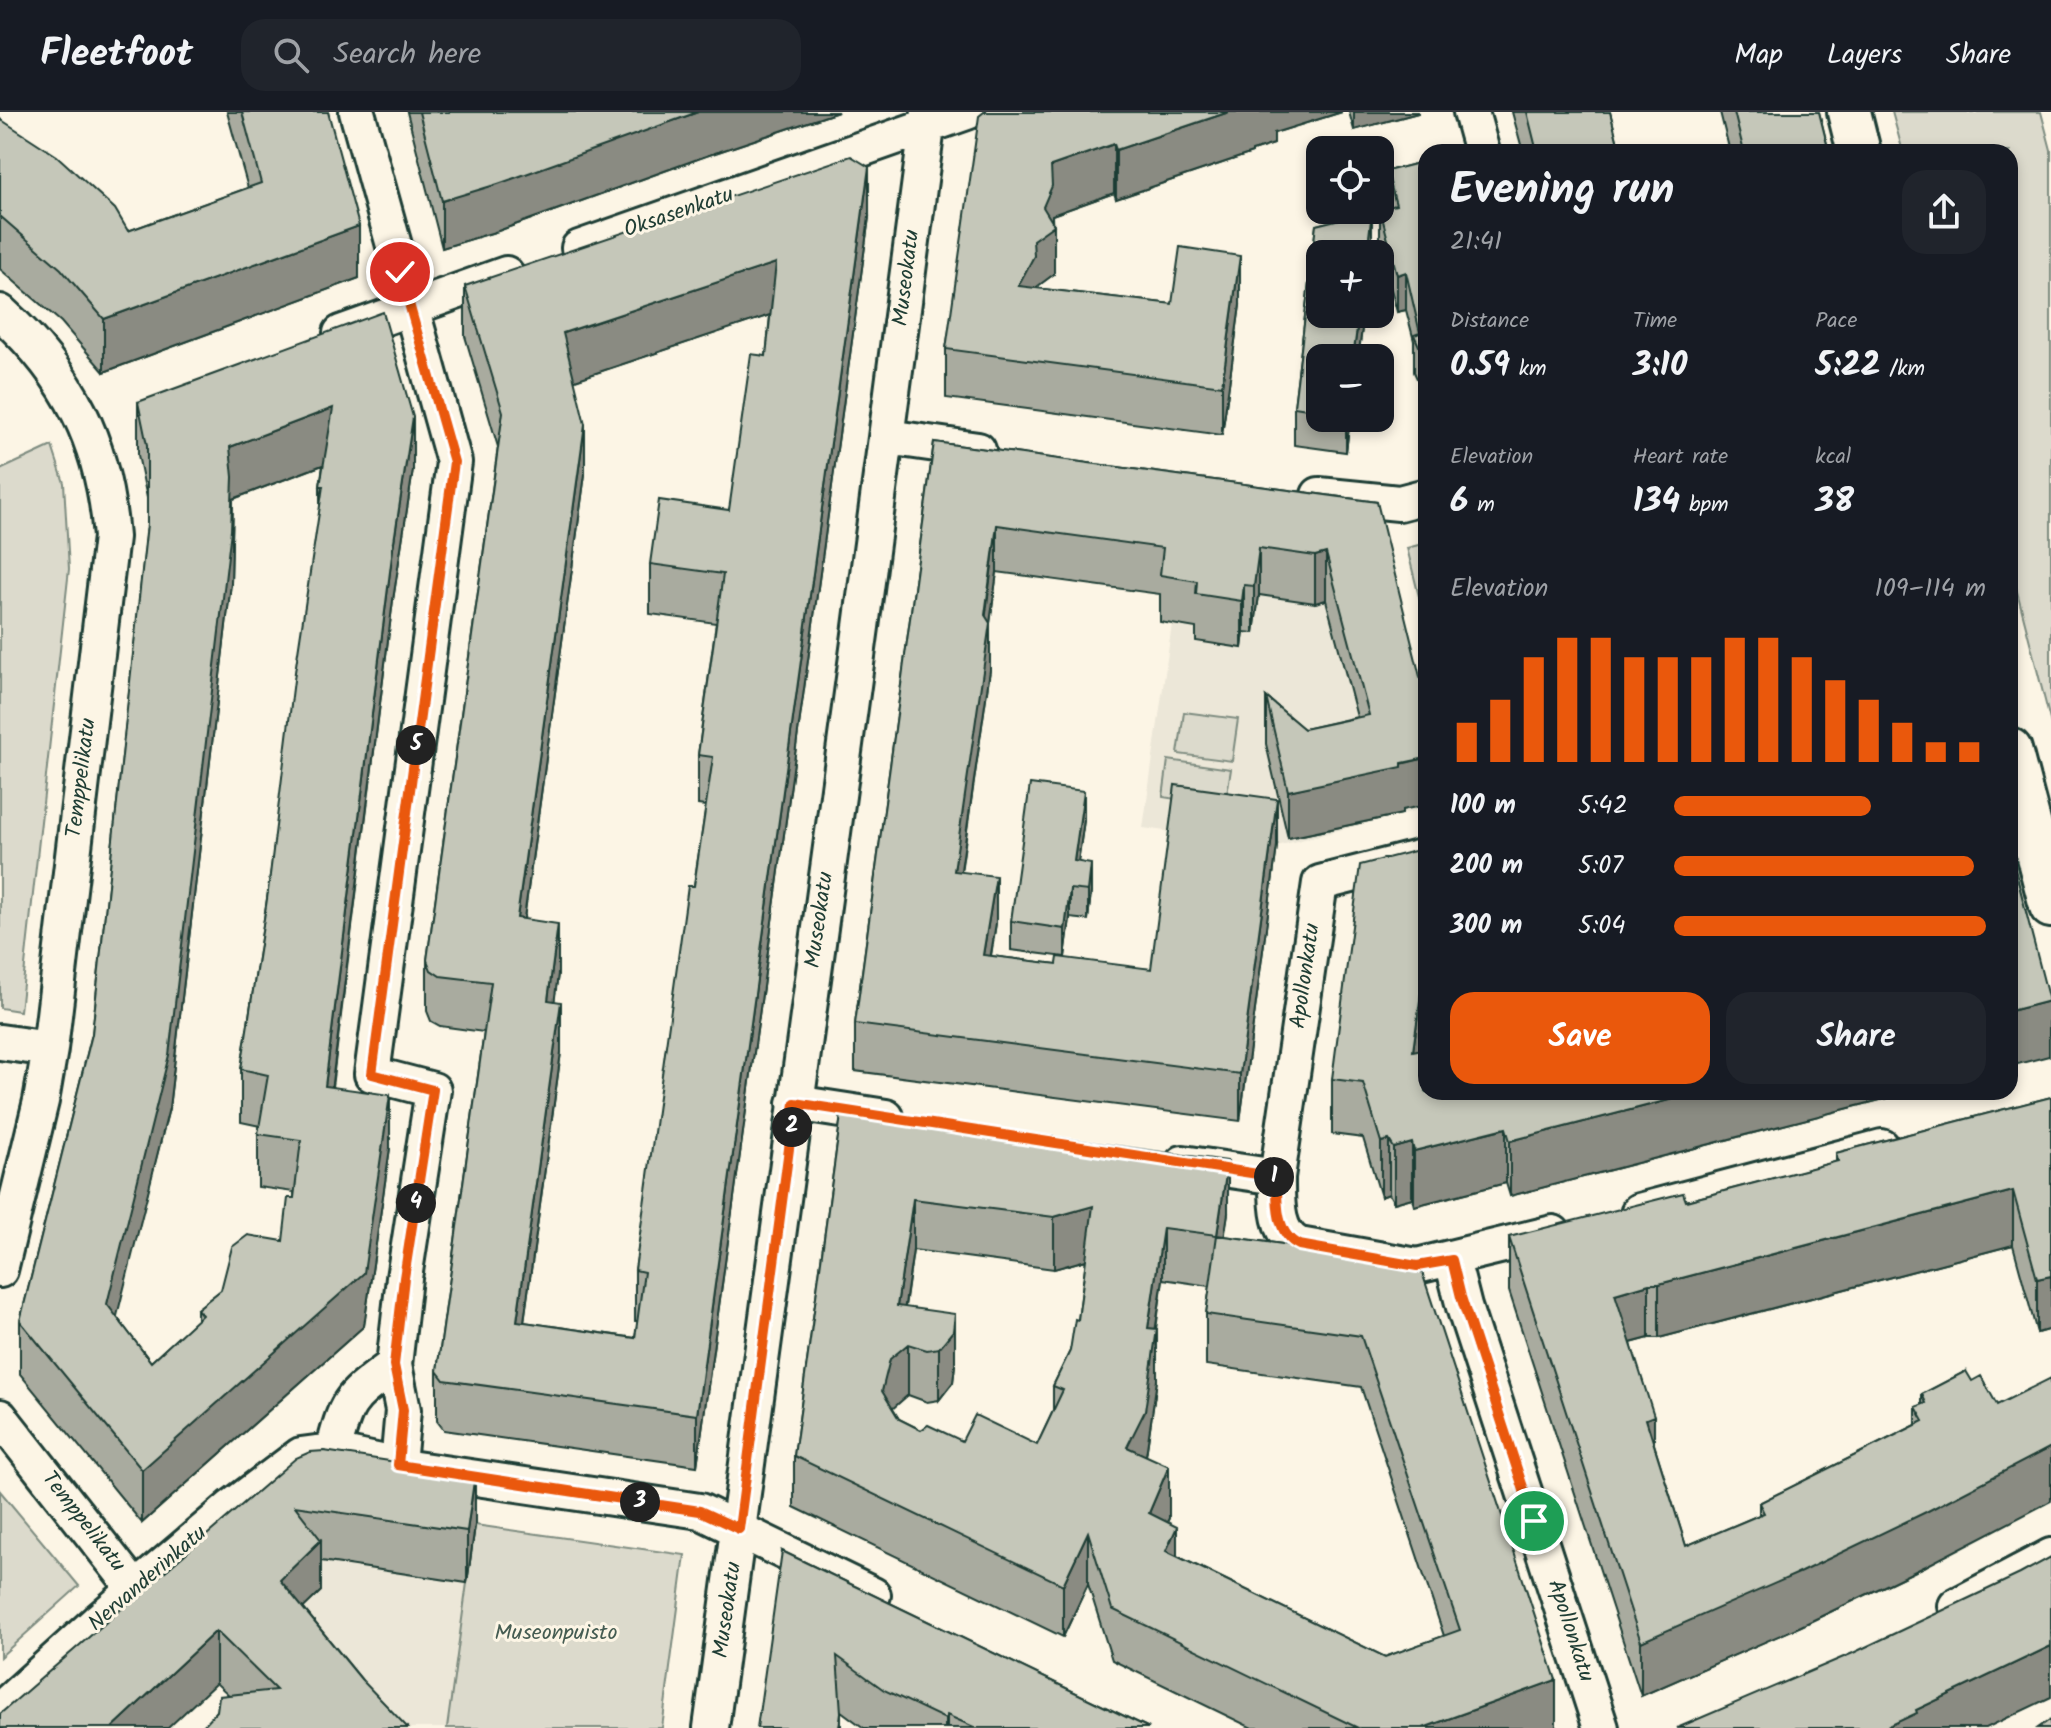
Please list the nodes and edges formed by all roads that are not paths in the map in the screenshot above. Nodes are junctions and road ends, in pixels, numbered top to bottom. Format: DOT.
graph roads {
  1 [pos="357,112"];
  2 [pos="967,112"];
  3 [pos="1471,112"];
  4 [pos="1849,112"];
  5 [pos="928,119"];
  6 [pos="1480,144"];
  7 [pos="1857,144"];
  8 [pos="410,308"];
  9 [pos="0,312"];
  10 [pos="310,343"];
  11 [pos="887,437"];
  12 [pos="1010,454"];
  13 [pos="1291,491"];
  14 [pos="1418,498"];
  15 [pos="2018,780"];
  16 [pos="1418,858"];
  17 [pos="2051,906"];
  18 [pos="0,1042"];
  19 [pos="50,1049"];
  20 [pos="795,1103"];
  21 [pos="912,1121"];
  22 [pos="1915,1139"];
  23 [pos="1158,1159"];
  24 [pos="1277,1177"];
  25 [pos="1452,1260"];
  26 [pos="0,1270"];
  27 [pos="394,1365"];
  28 [pos="0,1417"];
  29 [pos="317,1454"];
  30 [pos="398,1465"];
  31 [pos="739,1529"];
  32 [pos="2051,1556"];
  33 [pos="136,1590"];
  34 [pos="898,1608"];
  35 [pos="1930,1619"];
  36 [pos="0,1710"];
  37 [pos="711,1728"];
  38 [pos="1601,1728"];
  1 -- 8 [label="street"];
  2 -- 5 [label="street, Oksasenkatu"];
  3 -- 6 [label="street"];
  4 -- 7 [label="street"];
  5 -- 8 [label="street, Oksasenkatu"];
  5 -- 11 [label="street, Museokatu"];
  8 -- 10 [label="street, Oksasenkatu"];
  8 -- 27 [label="street"];
  9 -- 19 [label="street, Temppelikatu"];
  11 -- 12 [label="street"];
  11 -- 20 [label="street, Museokatu"];
  13 -- 14 [label="street"];
  15 -- 17 [label="street"];
  16 -- 24 [label="street, Apollonkatu"];
  18 -- 19 [label="street"];
  19 -- 26 [label="street, Temppelikatu"];
  20 -- 21 [label="street"];
  20 -- 31 [label="street, Museokatu"];
  22 -- 25 [label="street"];
  23 -- 24 [label="street"];
  24 -- 25 [label="street"];
  25 -- 38 [label="street, Apollonkatu"];
  27 -- 29 [label="street"];
  27 -- 30 [label="street"];
  28 -- 33 [label="street, Temppelikatu"];
  29 -- 30 [label="street"];
  29 -- 33 [label="street, Nervanderinkatu"];
  30 -- 31 [label="street"];
  31 -- 34 [label="street"];
  31 -- 37 [label="street, Museokatu"];
  32 -- 35 [label="street"];
  33 -- 36 [label="street, Nervanderinkatu"];
}
